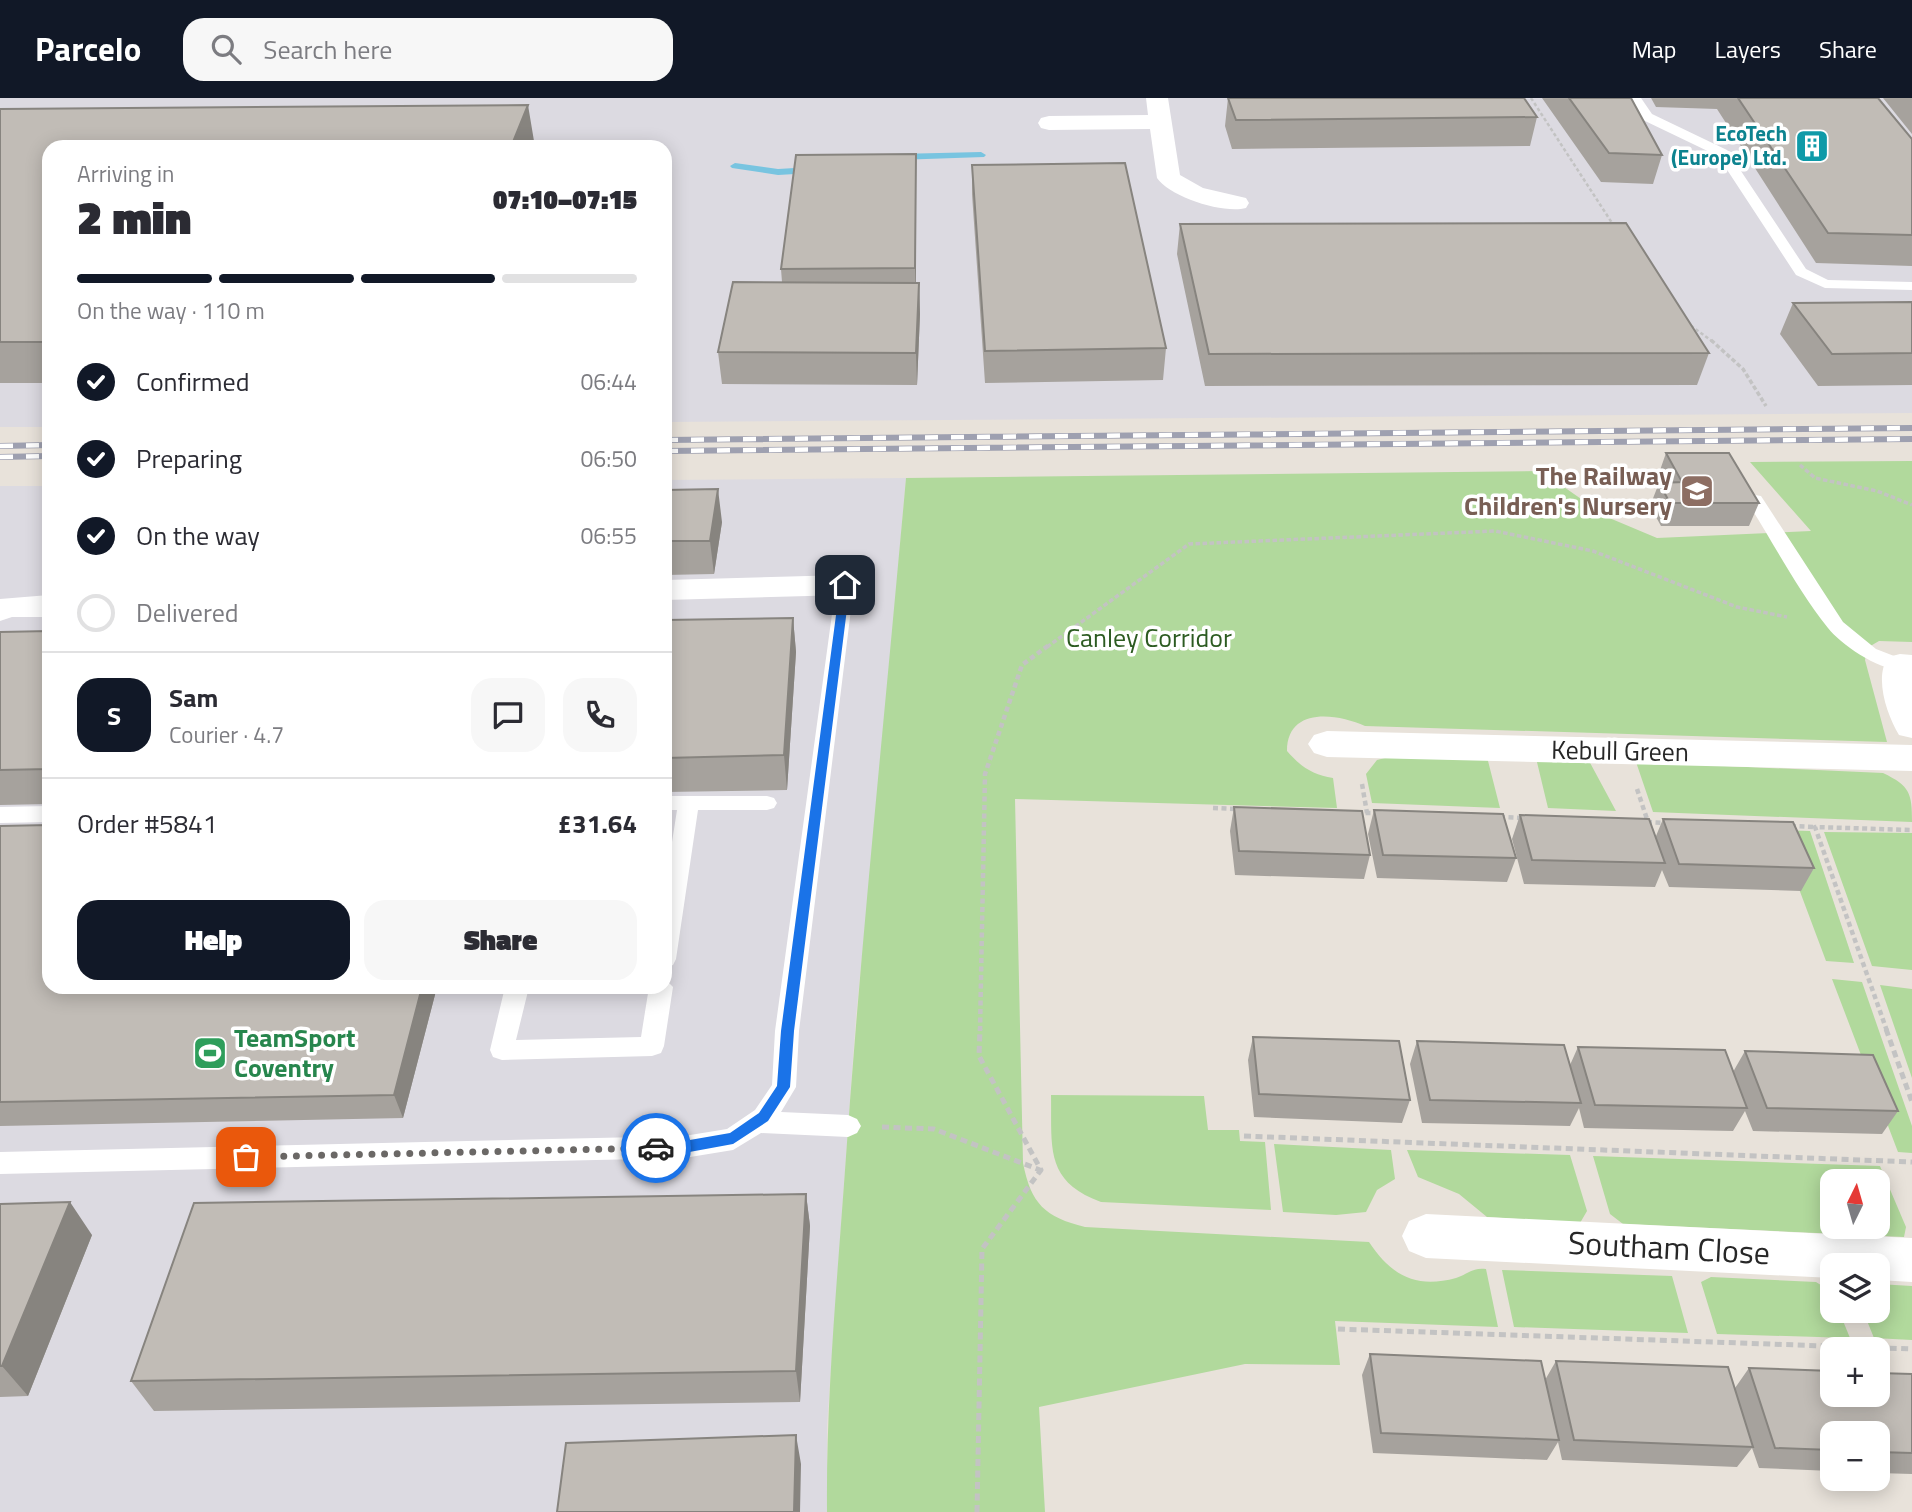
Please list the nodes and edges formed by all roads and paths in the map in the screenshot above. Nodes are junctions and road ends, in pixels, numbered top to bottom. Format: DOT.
graph roads {
  1 [pos="1157,98"];
  2 [pos="1531,98"];
  3 [pos="1635,98"];
  4 [pos="1162,121"];
  5 [pos="1049,123"];
  6 [pos="1237,203"];
  7 [pos="1618,233"];
  8 [pos="1912,286"];
  9 [pos="1685,322"];
  10 [pos="1766,406"];
  11 [pos="1800,465"];
  12 [pos="1755,500"];
  13 [pos="1912,505"];
  14 [pos="845,585"];
  15 [pos="672,590"];
  16 [pos="42,606"];
  17 [pos="0,610"];
  18 [pos="1836,626"];
  19 [pos="1906,665"];
  20 [pos="1912,726"];
  21 [pos="1327,744"];
  22 [pos="1912,758"];
  23 [pos="1362,781"];
  24 [pos="672,803"];
  25 [pos="689,803"];
  26 [pos="767,803"];
  27 [pos="1213,808"];
  28 [pos="1238,809"];
  29 [pos="1354,813"];
  30 [pos="1367,813"];
  31 [pos="42,814"];
  32 [pos="1381,814"];
  33 [pos="0,816"];
  34 [pos="1488,817"];
  35 [pos="1528,818"];
  36 [pos="1634,822"];
  37 [pos="1676,823"];
  38 [pos="1787,826"];
  39 [pos="1815,827"];
  40 [pos="1912,830"];
  41 [pos="672,913"];
  42 [pos="515,994"];
  43 [pos="660,994"];
  44 [pos="1912,1102"];
  45 [pos="757,1122"];
  46 [pos="848,1126"];
  47 [pos="1244,1136"];
  48 [pos="1912,1162"];
  49 [pos="0,1163"];
  50 [pos="1041,1170"];
  51 [pos="1426,1236"];
  52 [pos="1912,1260"];
  53 [pos="1338,1329"];
  54 [pos="1912,1349"];
  55 [pos="976,1512"];
  1 -- 4 [label="street"];
  2 -- 7 [label="path"];
  3 -- 8 [label="lane"];
  4 -- 5 [label="street"];
  4 -- 6 [label="street"];
  9 -- 10 [label="path"];
  11 -- 13 [label="path"];
  12 -- 18 [label="lane"];
  14 -- 15 [label="street"];
  14 -- 45 [label="lane"];
  16 -- 17 [label="street"];
  18 -- 19 [label="lane"];
  18 -- 50 [label="path"];
  19 -- 20 [label="street"];
  21 -- 22 [label="street, Kebull Green"];
  23 -- 30 [label="path"];
  24 -- 25 [label="lane"];
  25 -- 26 [label="lane"];
  25 -- 41 [label="lane"];
  27 -- 28 [label="path"];
  29 -- 30 [label="path"];
  30 -- 32 [label="path"];
  31 -- 33 [label="lane"];
  34 -- 35 [label="path"];
  36 -- 37 [label="path"];
  38 -- 39 [label="path"];
  39 -- 40 [label="path"];
  39 -- 44 [label="path"];
  42 -- 43 [label="lane"];
  45 -- 46 [label="lane"];
  45 -- 49 [label="lane"];
  46 -- 50 [label="path"];
  47 -- 48 [label="path"];
  50 -- 55 [label="path"];
  51 -- 52 [label="street, Southam Close"];
  53 -- 54 [label="path"];
}
